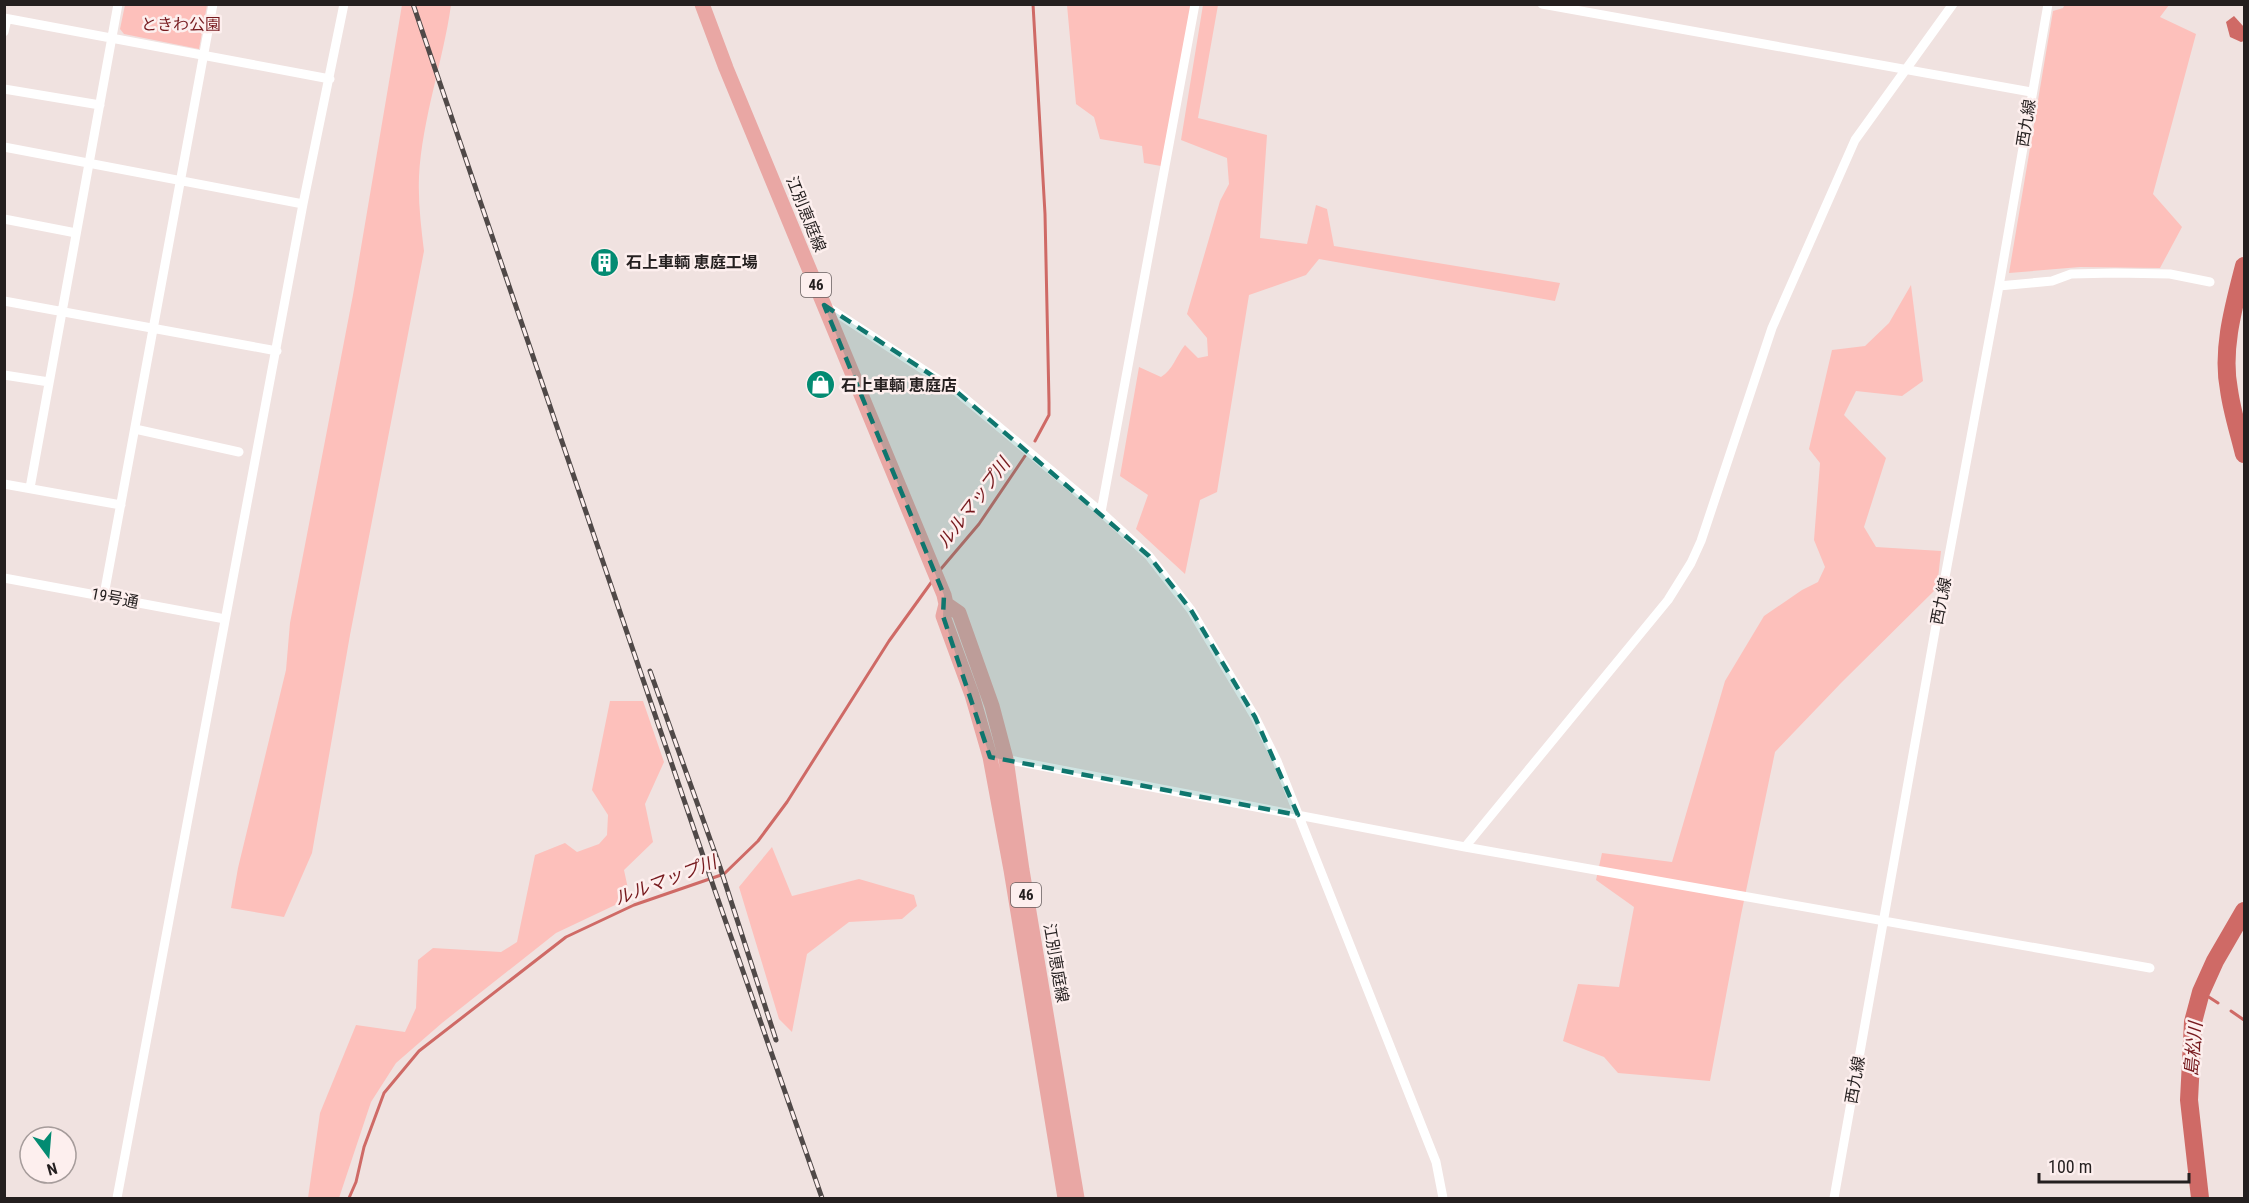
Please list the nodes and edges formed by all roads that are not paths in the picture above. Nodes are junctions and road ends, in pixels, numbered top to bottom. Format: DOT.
graph roads {
  1 [pos="118,4"];
  2 [pos="213,4"];
  3 [pos="344,4"];
  4 [pos="702,4"];
  5 [pos="1195,4"];
  6 [pos="1542,4"];
  7 [pos="1953,4"];
  8 [pos="2048,4"];
  9 [pos="6,19"];
  10 [pos="4,32"];
  11 [pos="112,38"];
  12 [pos="205,55"];
  13 [pos="1905,68"];
  14 [pos="330,79"];
  15 [pos="4,89"];
  16 [pos="2031,92"];
  17 [pos="100,105"];
  18 [pos="4,147"];
  19 [pos="89,163"];
  20 [pos="181,180"];
  21 [pos="303,204"];
  22 [pos="4,219"];
  23 [pos="76,232"];
  24 [pos="2210,282"];
  25 [pos="1999,286"];
  26 [pos="4,301"];
  27 [pos="824,304"];
  28 [pos="62,312"];
  29 [pos="153,327"];
  30 [pos="277,351"];
  31 [pos="4,375"];
  32 [pos="49,382"];
  33 [pos="135,429"];
  34 [pos="239,452"];
  35 [pos="4,484"];
  36 [pos="30,488"];
  37 [pos="121,505"];
  38 [pos="1101,512"];
  39 [pos="4,578"];
  40 [pos="104,595"];
  41 [pos="945,599"];
  42 [pos="225,619"];
  43 [pos="990,757"];
  44 [pos="1006,759"];
  45 [pos="1299,815"];
  46 [pos="1466,847"];
  47 [pos="1883,921"];
  48 [pos="2150,968"];
  49 [pos="117,1198"];
  50 [pos="1065,1198"];
  51 [pos="1077,1198"];
  52 [pos="1443,1198"];
  53 [pos="1834,1198"];
  1 -- 11 [label="street"];
  2 -- 12 [label="street"];
  3 -- 14 [label="street"];
  4 -- 27 [label="main road, 江別恵庭線 / 46"];
  5 -- 38 [label="street"];
  6 -- 13 [label="street"];
  7 -- 13 [label="street"];
  8 -- 16 [label="street, 西九線"];
  9 -- 10 [label="street"];
  9 -- 11 [label="street"];
  11 -- 12 [label="street"];
  11 -- 17 [label="street"];
  12 -- 14 [label="street"];
  12 -- 20 [label="street"];
  13 -- 16 [label="street"];
  13 -- 46 [label="street"];
  14 -- 21 [label="street"];
  15 -- 17 [label="street"];
  16 -- 25 [label="street, 西九線"];
  17 -- 19 [label="street"];
  18 -- 19 [label="street"];
  19 -- 20 [label="street"];
  19 -- 23 [label="street"];
  20 -- 21 [label="street"];
  20 -- 29 [label="street"];
  21 -- 30 [label="street"];
  22 -- 23 [label="street"];
  23 -- 28 [label="street"];
  24 -- 25 [label="street"];
  25 -- 47 [label="street, 西九線"];
  26 -- 28 [label="street"];
  27 -- 38 [label="street"];
  27 -- 41 [label="main road, 江別恵庭線 / 46"];
  28 -- 29 [label="street"];
  28 -- 32 [label="street"];
  29 -- 30 [label="street"];
  29 -- 33 [label="street"];
  30 -- 42 [label="street"];
  31 -- 32 [label="street"];
  32 -- 36 [label="street"];
  33 -- 34 [label="street"];
  33 -- 37 [label="street"];
  35 -- 36 [label="street"];
  36 -- 37 [label="street"];
  37 -- 40 [label="street"];
  38 -- 45 [label="street"];
  39 -- 40 [label="street, 19号通"];
  40 -- 42 [label="street, 19号通"];
  41 -- 43 [label="main road, 江別恵庭線 / 46"];
  41 -- 44 [label="main road, 江別恵庭線 / 46"];
  42 -- 49 [label="street"];
  43 -- 44 [label="street"];
  43 -- 50 [label="main road, 江別恵庭線 / 46"];
  44 -- 45 [label="street"];
  44 -- 51 [label="main road, 江別恵庭線 / 46"];
  45 -- 46 [label="street"];
  45 -- 52 [label="street"];
  46 -- 47 [label="street"];
  47 -- 48 [label="street"];
  47 -- 53 [label="street, 西九線"];
}
